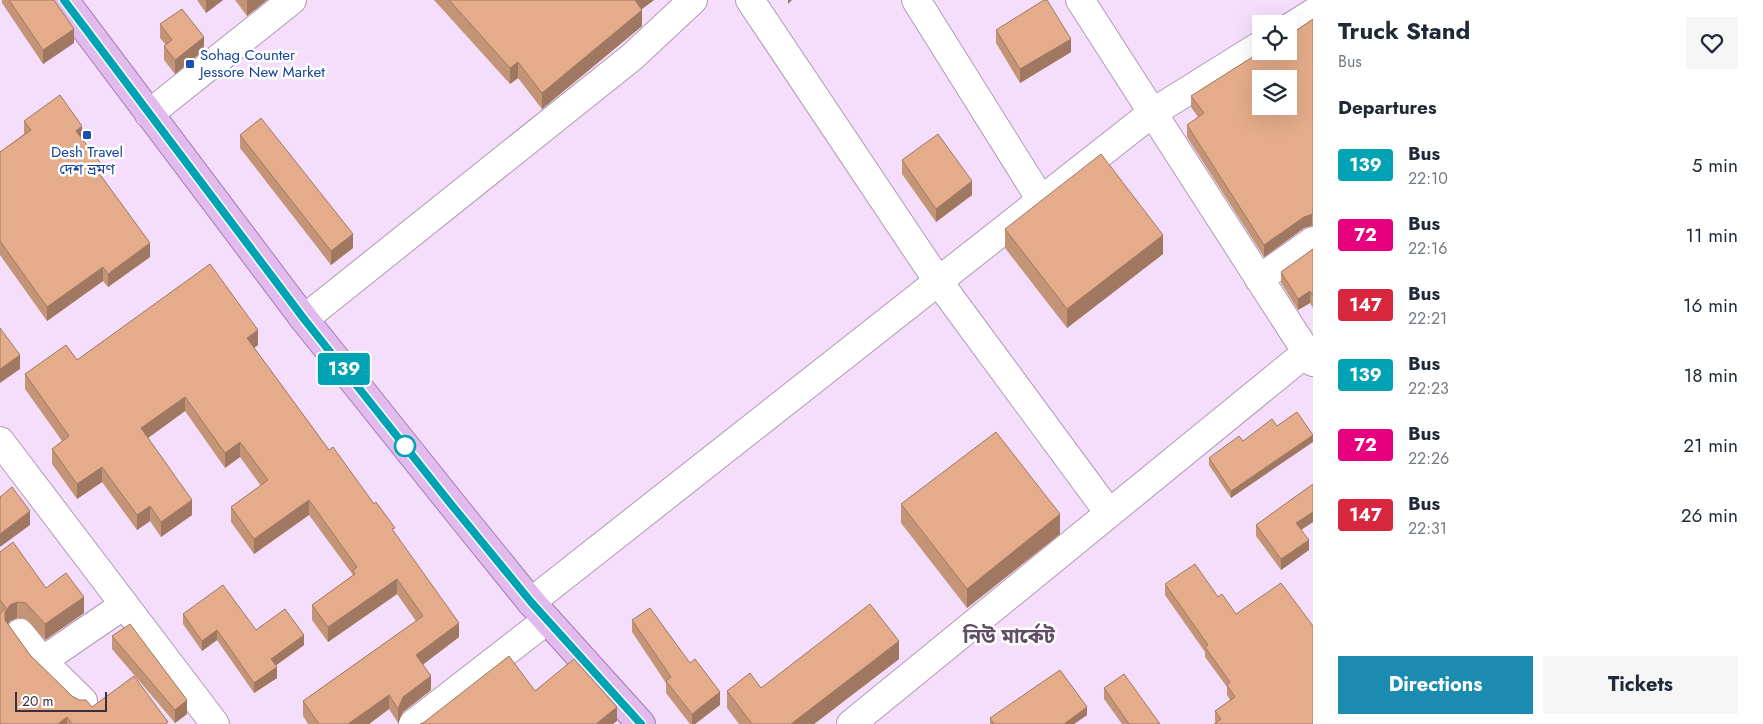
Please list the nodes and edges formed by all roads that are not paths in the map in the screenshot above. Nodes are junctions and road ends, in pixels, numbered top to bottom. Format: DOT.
graph roads {
  1 [pos="292,0"];
  2 [pos="693,0"];
  3 [pos="750,0"];
  4 [pos="916,0"];
  5 [pos="1080,0"];
  6 [pos="69,2"];
  7 [pos="1313,13"];
  8 [pos="1297,23"];
  9 [pos="1252,51"];
  10 [pos="1152,112"];
  11 [pos="149,114"];
  12 [pos="1041,200"];
  13 [pos="1313,241"];
  14 [pos="1260,279"];
  15 [pos="938,281"];
  16 [pos="304,319"];
  17 [pos="1310,357"];
  18 [pos="0,441"];
  19 [pos="1109,513"];
  20 [pos="124,605"];
  21 [pos="539,611"];
  22 [pos="20,633"];
  23 [pos="42,661"];
  24 [pos="83,701"];
  25 [pos="861,721"];
  26 [pos="215,724"];
  27 [pos="413,724"];
  28 [pos="641,724"];
  1 -- 11 [label="street"];
  2 -- 16 [label="street"];
  3 -- 15 [label="street"];
  4 -- 12 [label="street"];
  5 -- 10 [label="street"];
  6 -- 11 [label="highway"];
  7 -- 8 [label="street"];
  9 -- 10 [label="street"];
  10 -- 12 [label="street"];
  10 -- 14 [label="street"];
  11 -- 16 [label="highway"];
  12 -- 15 [label="street"];
  13 -- 14 [label="street"];
  14 -- 17 [label="street"];
  15 -- 19 [label="street"];
  15 -- 21 [label="street"];
  16 -- 21 [label="highway"];
  17 -- 19 [label="street"];
  18 -- 20 [label="street"];
  19 -- 25 [label="street"];
  20 -- 23 [label="street"];
  20 -- 26 [label="street"];
  21 -- 27 [label="street"];
  21 -- 28 [label="highway"];
  22 -- 23 [label="street"];
  23 -- 24 [label="street"];
}
